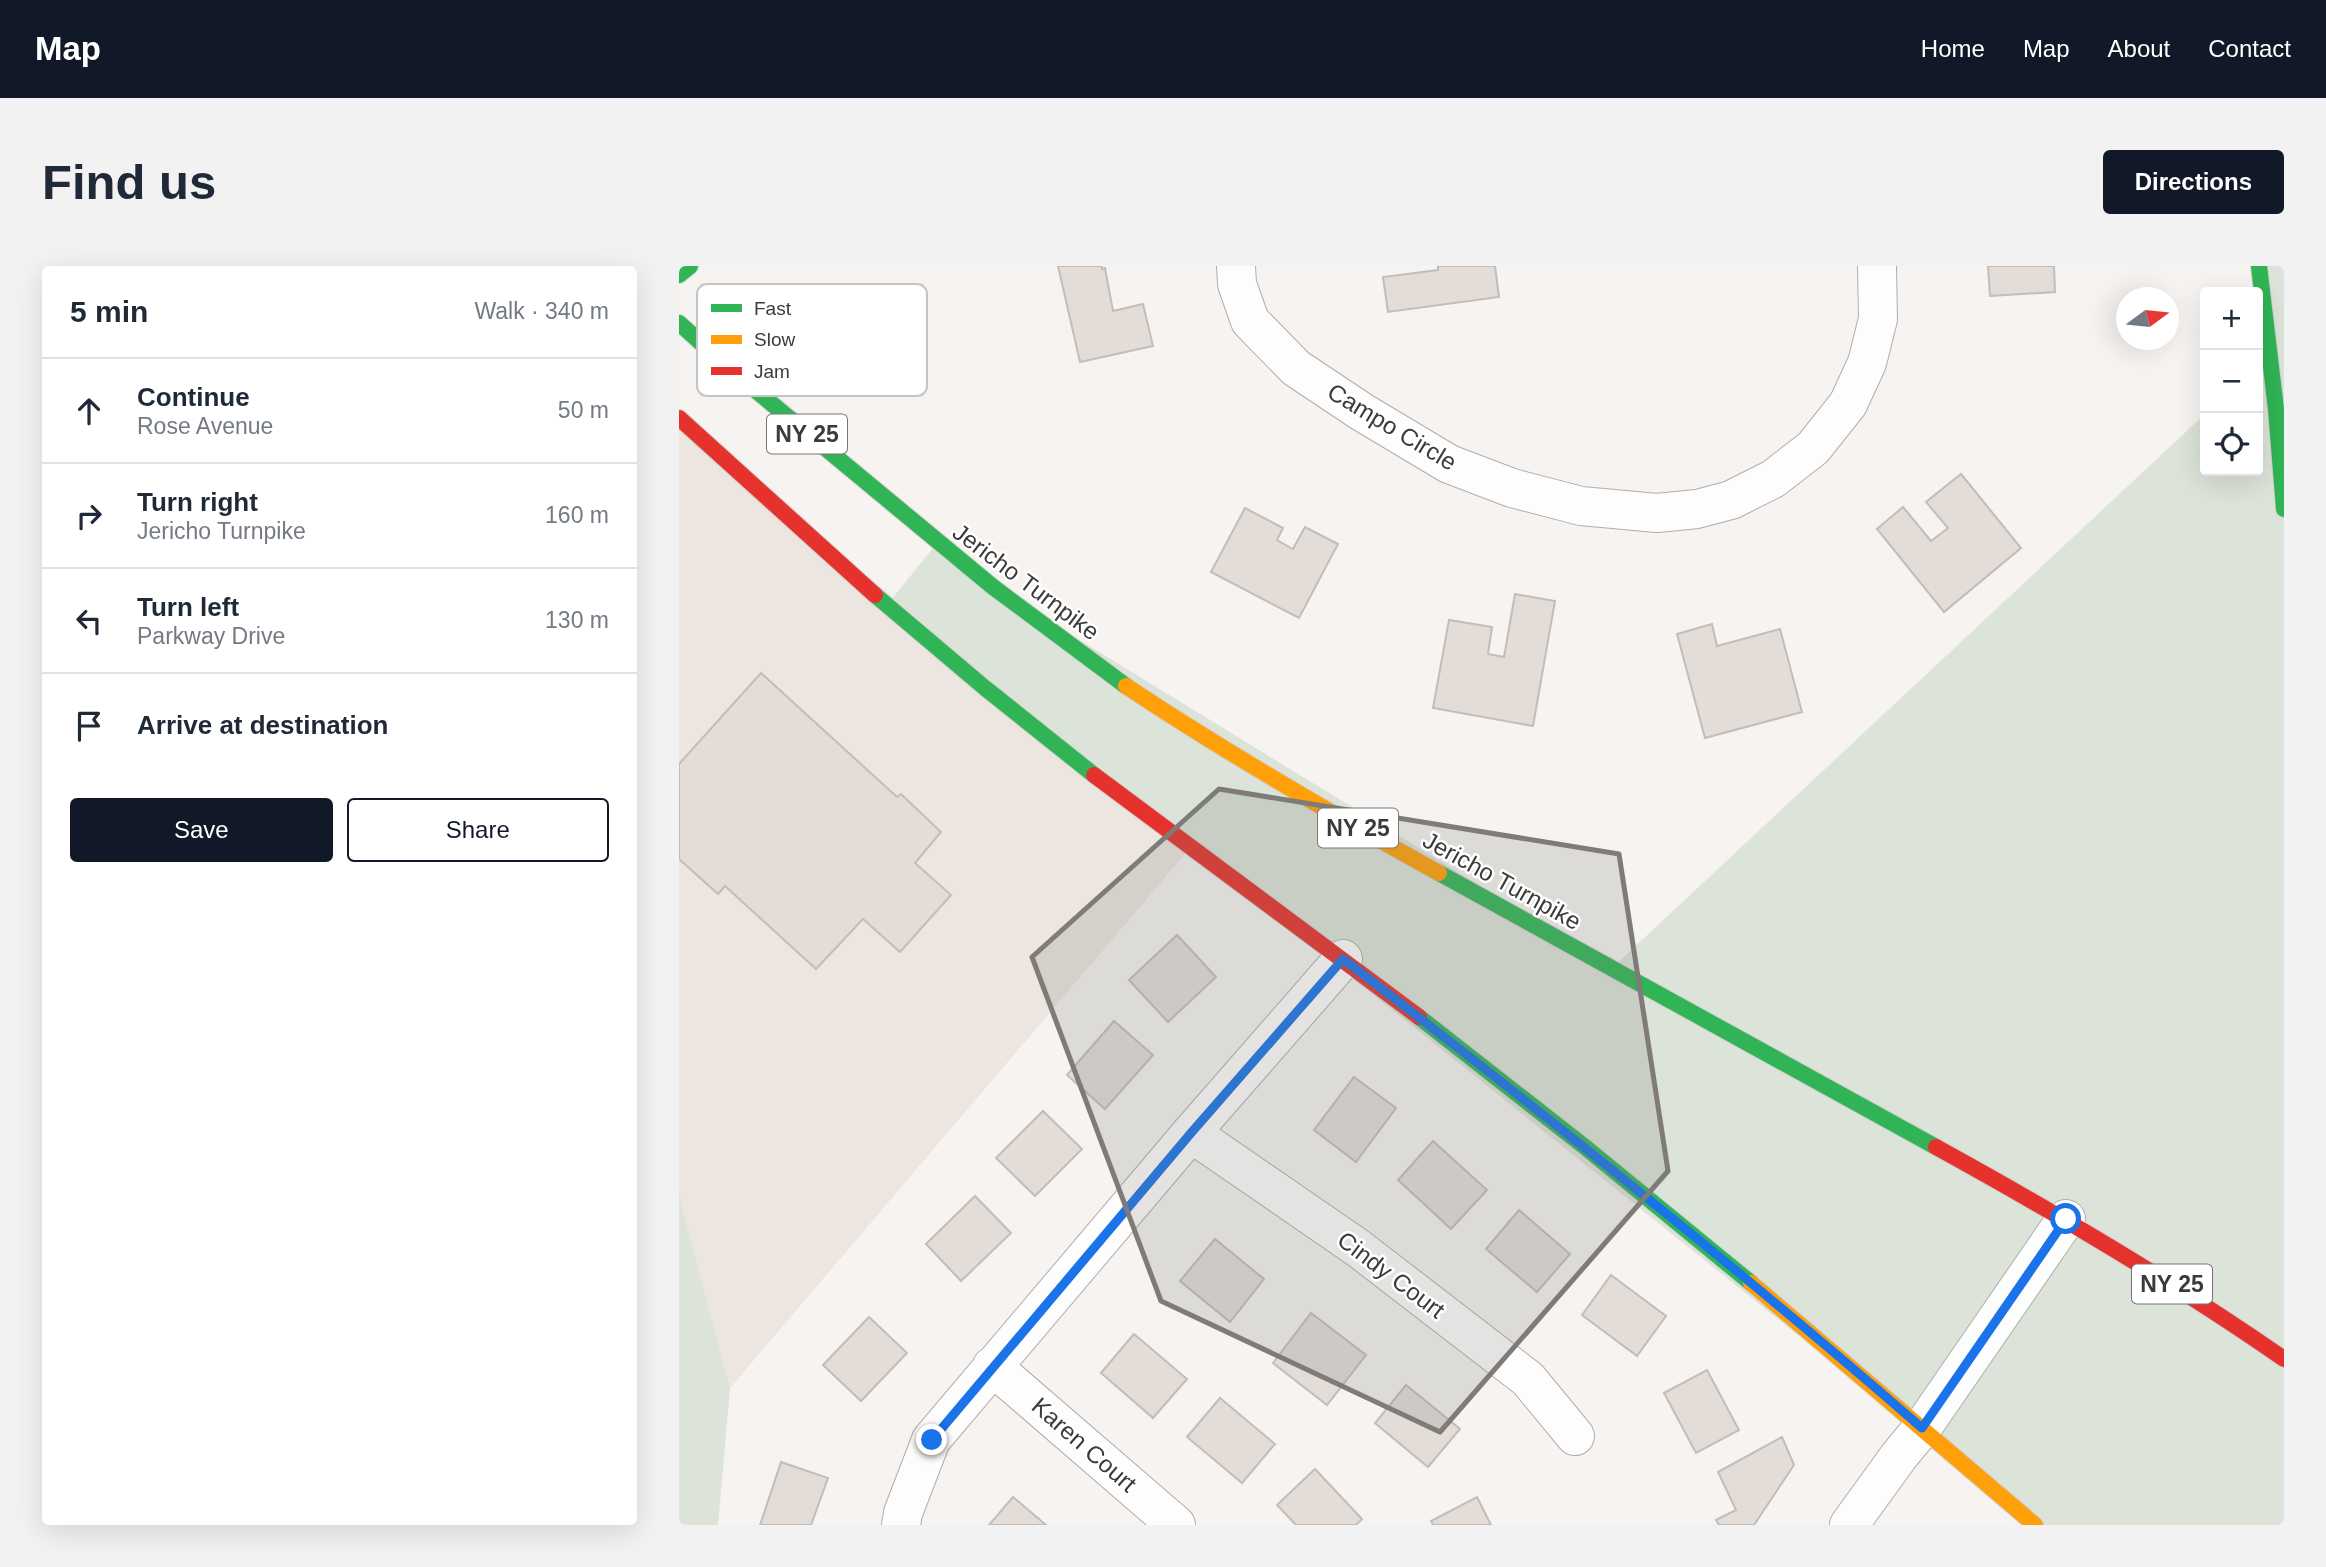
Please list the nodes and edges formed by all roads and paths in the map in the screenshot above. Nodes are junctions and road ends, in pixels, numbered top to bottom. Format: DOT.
graph roads {
  1 [pos="690,266"];
  2 [pos="1236,266"];
  3 [pos="1877,266"];
  4 [pos="2259,266"];
  5 [pos="679,275"];
  6 [pos="679,323"];
  7 [pos="697,339"];
  8 [pos="762,396"];
  9 [pos="679,418"];
  10 [pos="2284,509"];
  11 [pos="1343,959"];
  12 [pos="1191,1133"];
  13 [pos="2066,1219"];
  14 [pos="2284,1359"];
  15 [pos="992,1366"];
  16 [pos="1922,1428"];
  17 [pos="1575,1436"];
  18 [pos="901,1525"];
  19 [pos="1176,1525"];
  20 [pos="1849,1525"];
  21 [pos="2035,1525"];
  1 -- 5 [label="main road"];
  2 -- 3 [label="street, Campo Circle"];
  4 -- 10 [label="main road"];
  6 -- 7 [label="main road, Jericho Turnpike / NY 25"];
  8 -- 13 [label="main road, Jericho Turnpike / NY 25"];
  9 -- 11 [label="main road, NY 25"];
  11 -- 12 [label="street"];
  11 -- 16 [label="main road, NY 25"];
  12 -- 15 [label="street"];
  12 -- 17 [label="street, Cindy Court"];
  13 -- 14 [label="main road, Jericho Turnpike / NY 25"];
  13 -- 16 [label="street"];
  15 -- 18 [label="street"];
  15 -- 19 [label="street, Karen Court"];
  16 -- 20 [label="street"];
  16 -- 21 [label="main road, NY 25"];
}
